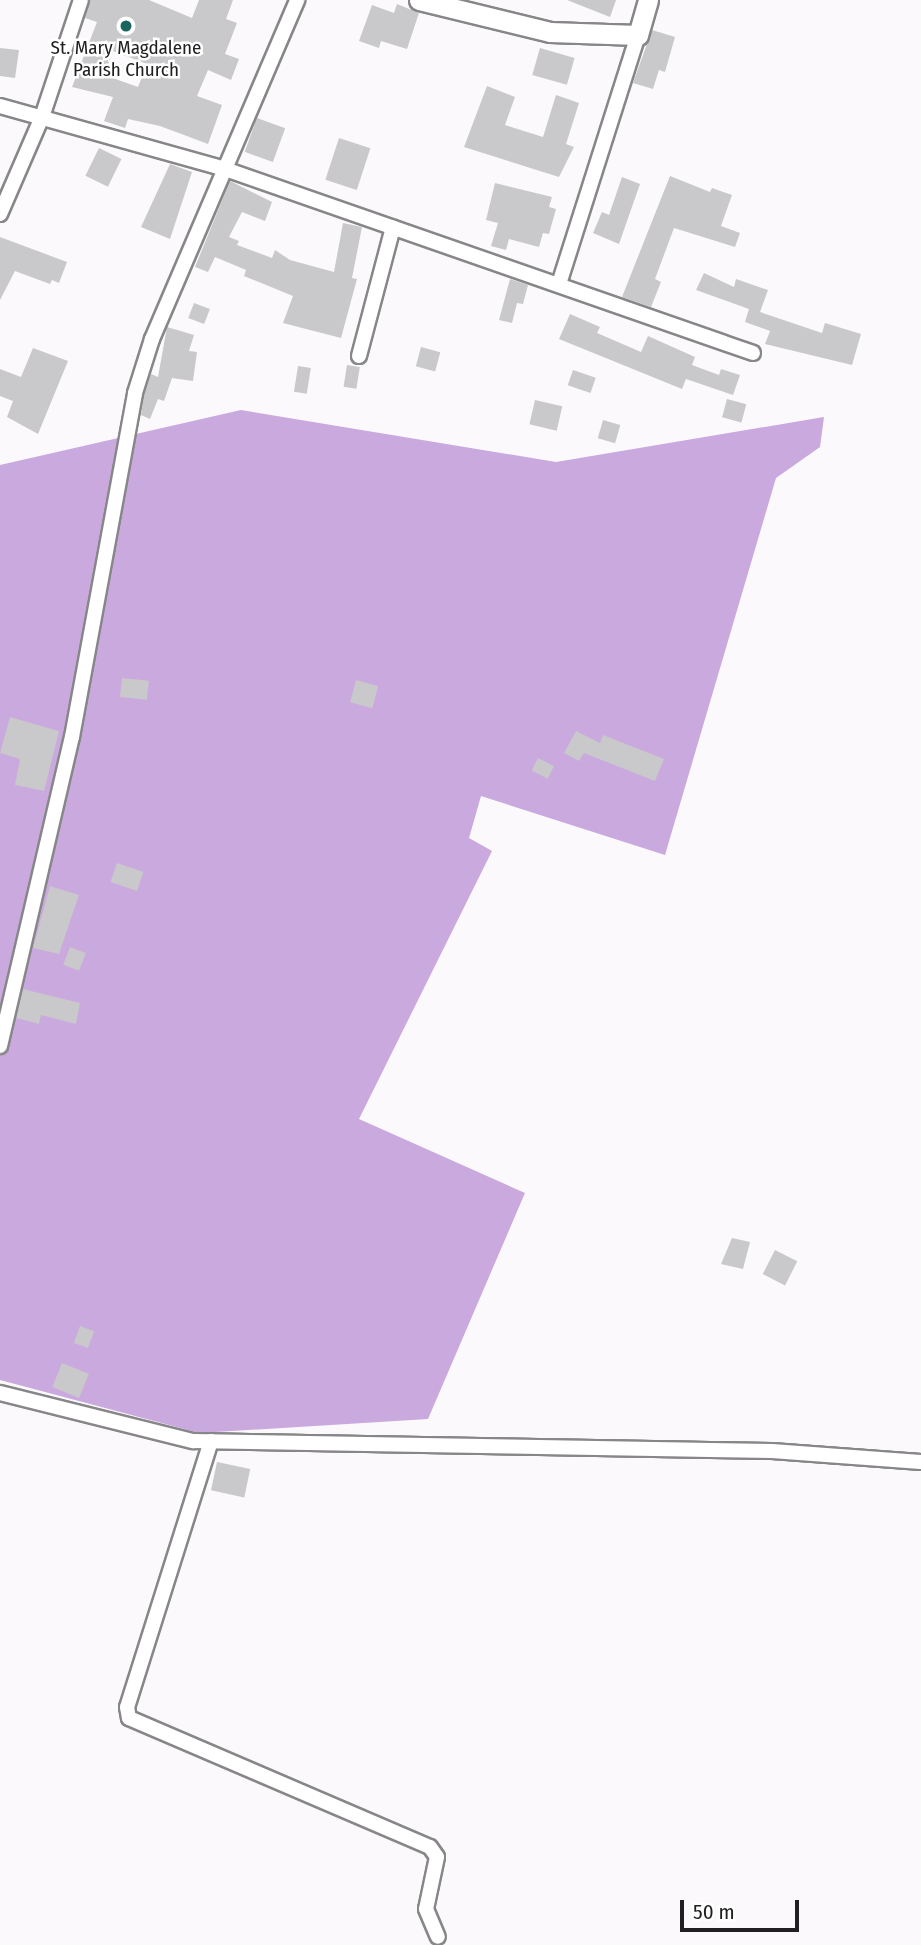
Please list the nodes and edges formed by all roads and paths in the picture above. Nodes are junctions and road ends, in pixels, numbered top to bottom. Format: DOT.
graph roads {
  1 [pos="81,0"];
  2 [pos="297,0"];
  3 [pos="419,0"];
  4 [pos="648,0"];
  5 [pos="442,3"];
  6 [pos="638,35"];
  7 [pos="0,106"];
  8 [pos="42,117"];
  9 [pos="225,169"];
  10 [pos="0,214"];
  11 [pos="393,227"];
  12 [pos="559,284"];
  13 [pos="753,353"];
  14 [pos="359,356"];
  15 [pos="0,1046"];
  16 [pos="0,1393"];
  17 [pos="211,1441"];
  18 [pos="921,1462"];
  19 [pos="438,1937"];
  1 -- 8 [label="street"];
  2 -- 9 [label="street"];
  3 -- 5 [label="street"];
  4 -- 6 [label="street"];
  5 -- 6 [label="street"];
  6 -- 12 [label="street"];
  7 -- 8 [label="street"];
  8 -- 9 [label="street"];
  8 -- 10 [label="street"];
  9 -- 11 [label="street"];
  9 -- 15 [label="street"];
  11 -- 12 [label="street"];
  11 -- 14 [label="street"];
  12 -- 13 [label="street"];
  16 -- 17 [label="street"];
  17 -- 18 [label="street"];
  17 -- 19 [label="street"];
}
